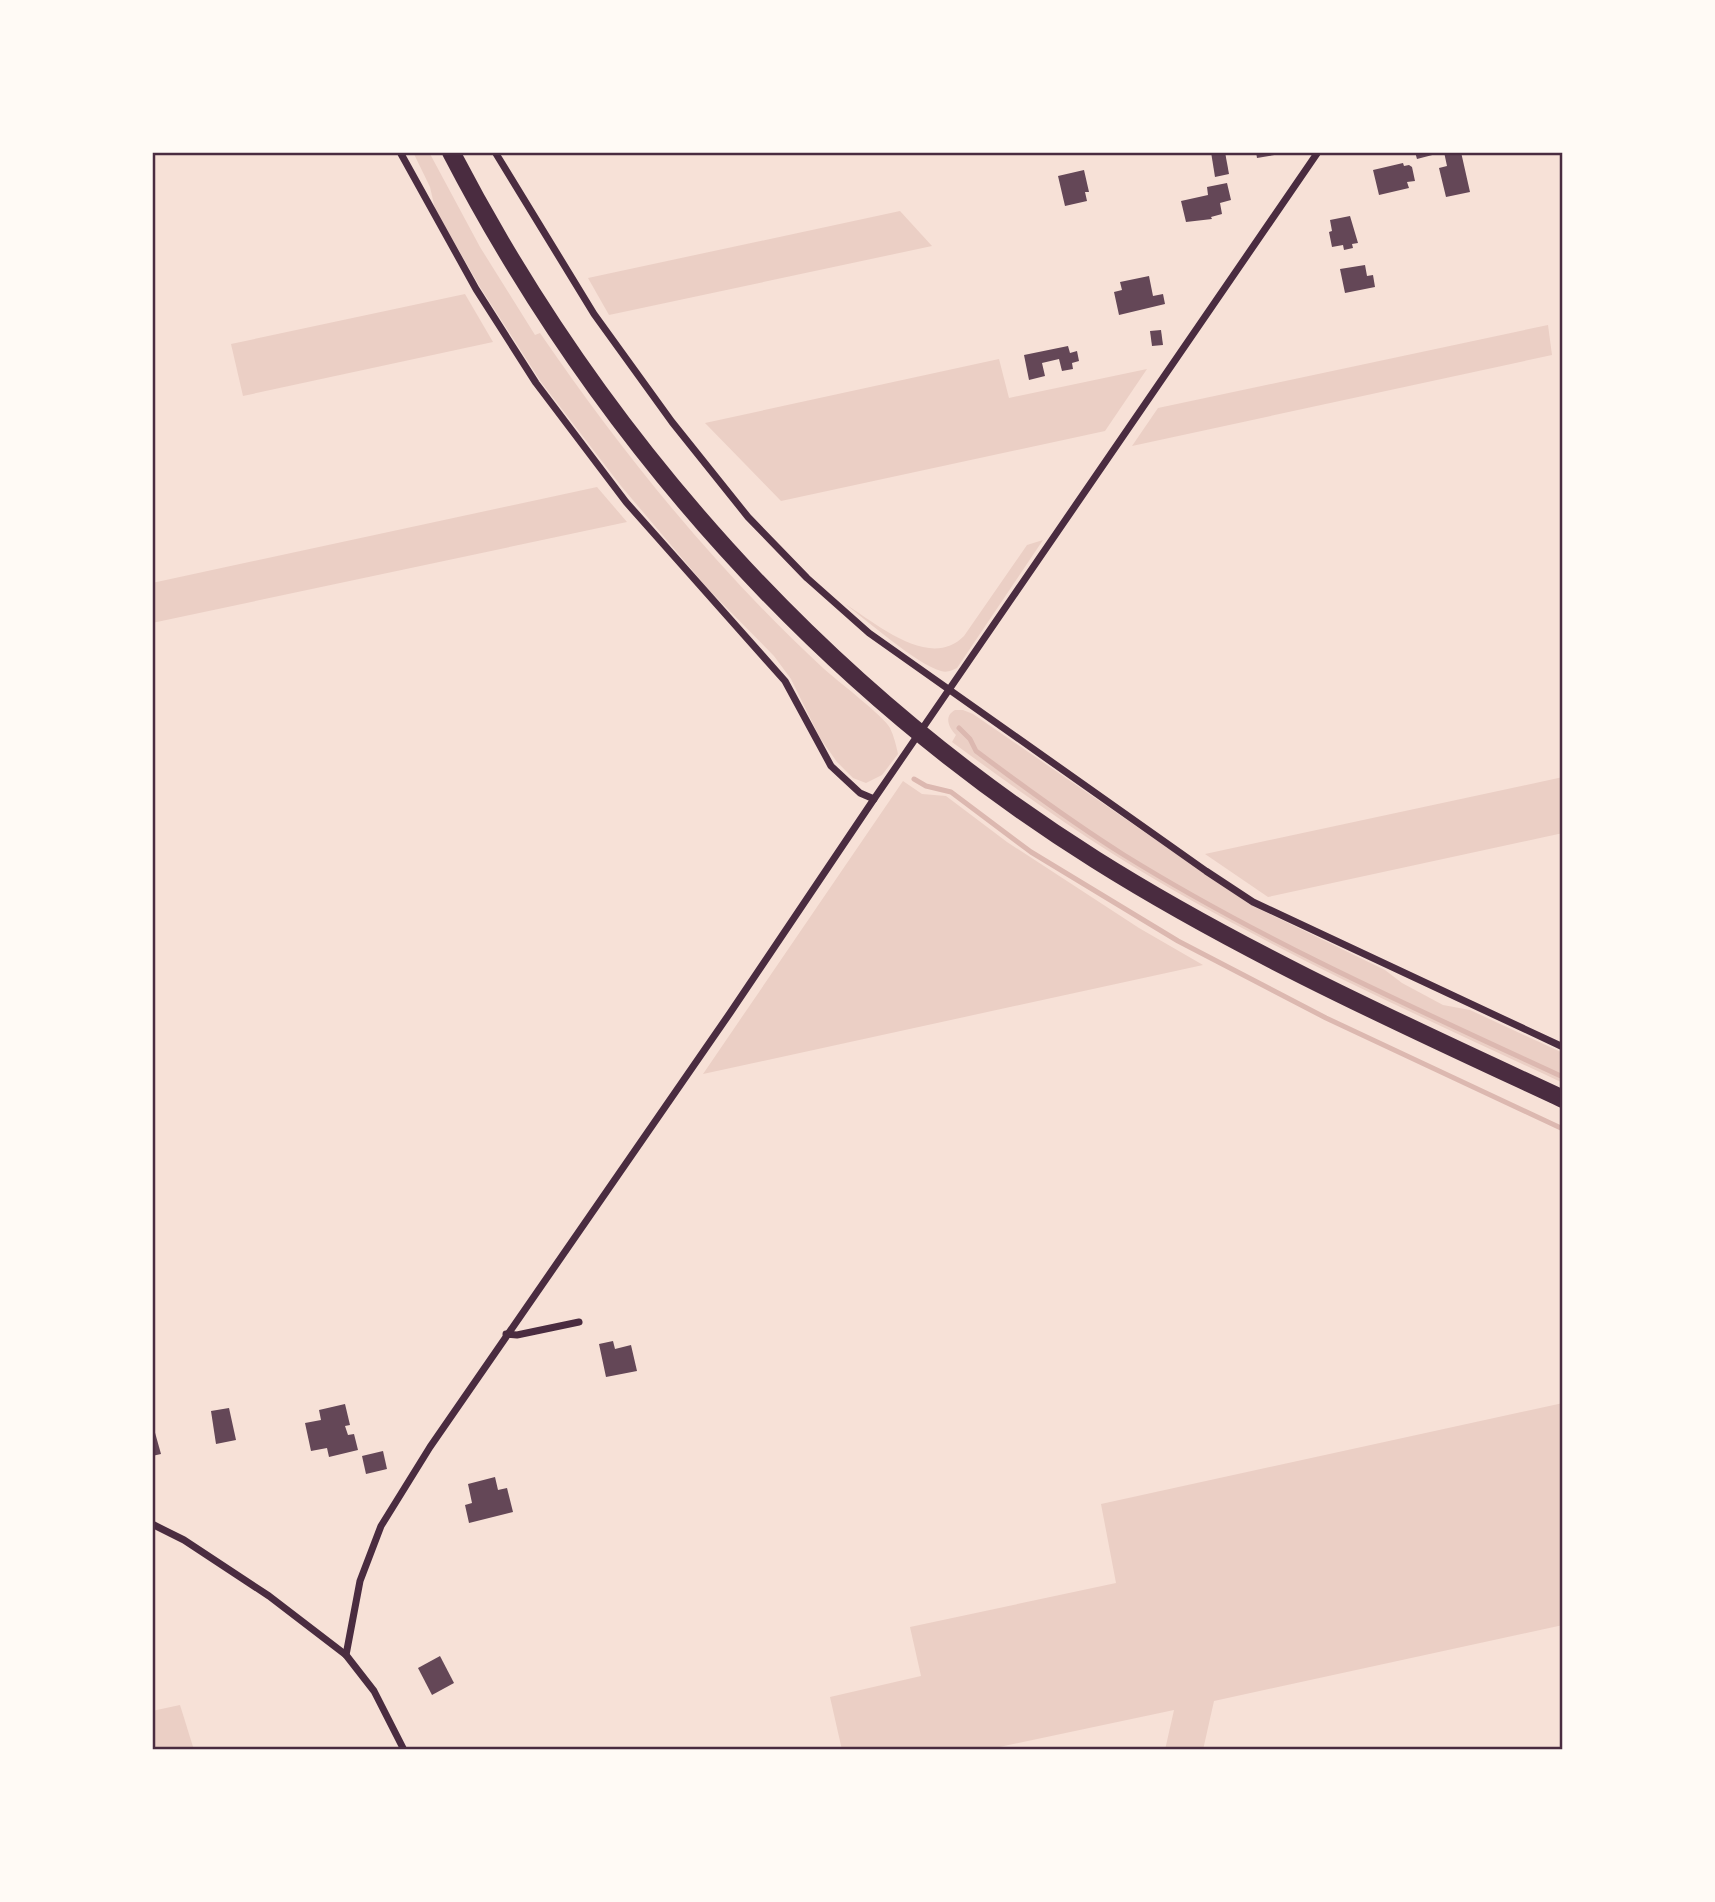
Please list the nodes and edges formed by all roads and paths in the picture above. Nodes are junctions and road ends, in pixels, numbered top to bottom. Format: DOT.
graph roads {
  1 [pos="400,152"];
  2 [pos="451,152"];
  3 [pos="495,152"];
  4 [pos="1318,152"];
  5 [pos="950,690"];
  6 [pos="920,733"];
  7 [pos="874,799"];
  8 [pos="1563,1048"];
  9 [pos="1563,1099"];
  10 [pos="579,1322"];
  11 [pos="506,1334"];
  12 [pos="152,1524"];
  13 [pos="346,1655"];
  14 [pos="404,1750"];
  1 -- 7 [label="street"];
  2 -- 6 [label="main road"];
  3 -- 5 [label="street"];
  4 -- 5 [label="street"];
  5 -- 6 [label="street"];
  5 -- 8 [label="street"];
  6 -- 7 [label="street"];
  6 -- 9 [label="main road"];
  7 -- 11 [label="street"];
  10 -- 11 [label="street"];
  11 -- 13 [label="street"];
  12 -- 13 [label="street"];
  13 -- 14 [label="street"];
}
